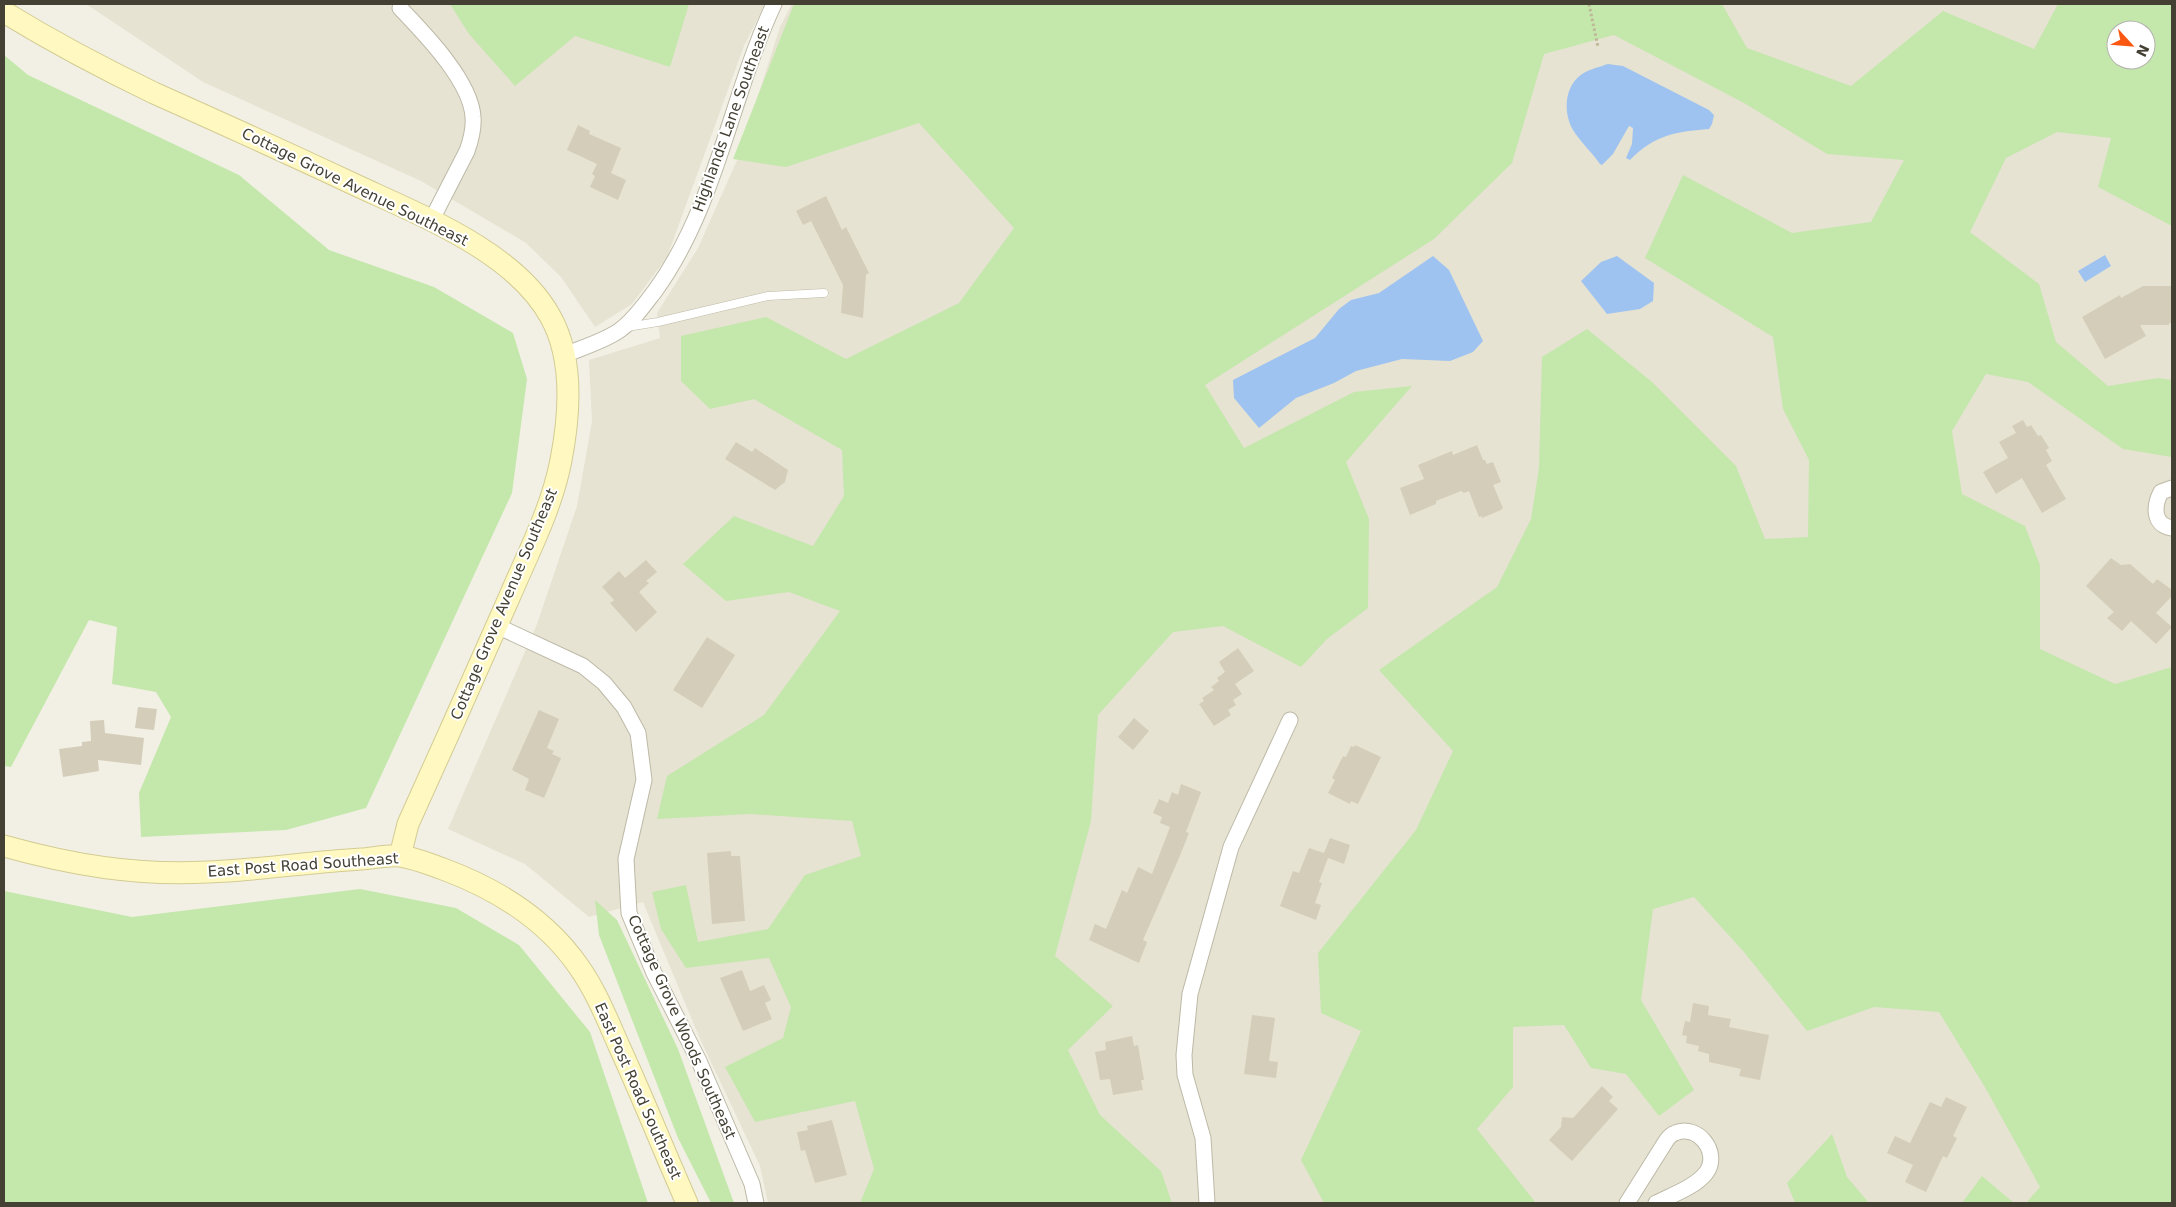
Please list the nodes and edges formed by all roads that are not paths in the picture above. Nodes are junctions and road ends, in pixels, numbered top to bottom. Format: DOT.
graph roads {
  1 [pos="774,4"];
  2 [pos="400,8"];
  3 [pos="4,12"];
  4 [pos="431,221"];
  5 [pos="824,293"];
  6 [pos="623,327"];
  7 [pos="564,355"];
  8 [pos="2172,488"];
  9 [pos="2172,528"];
  10 [pos="497,626"];
  11 [pos="1290,720"];
  12 [pos="4,846"];
  13 [pos="400,856"];
  14 [pos="687,1203"];
  15 [pos="756,1203"];
  16 [pos="1207,1203"];
  17 [pos="1627,1203"];
  18 [pos="1656,1203"];
  1 -- 6 [label="street, Highlands Lane Southeast"];
  2 -- 4 [label="street"];
  3 -- 4 [label="main road, Cottage Grove Avenue Southeast"];
  4 -- 7 [label="main road, Cottage Grove Avenue Southeast"];
  5 -- 6 [label="lane"];
  6 -- 7 [label="street, Highlands Lane Southeast"];
  7 -- 10 [label="main road, Cottage Grove Avenue Southeast"];
  8 -- 9 [label="street"];
  10 -- 13 [label="main road, Cottage Grove Avenue Southeast"];
  10 -- 15 [label="street, Cottage Grove Woods Southeast"];
  11 -- 16 [label="street"];
  12 -- 13 [label="main road, East Post Road Southeast"];
  13 -- 14 [label="main road, East Post Road Southeast"];
  17 -- 18 [label="street"];
}
